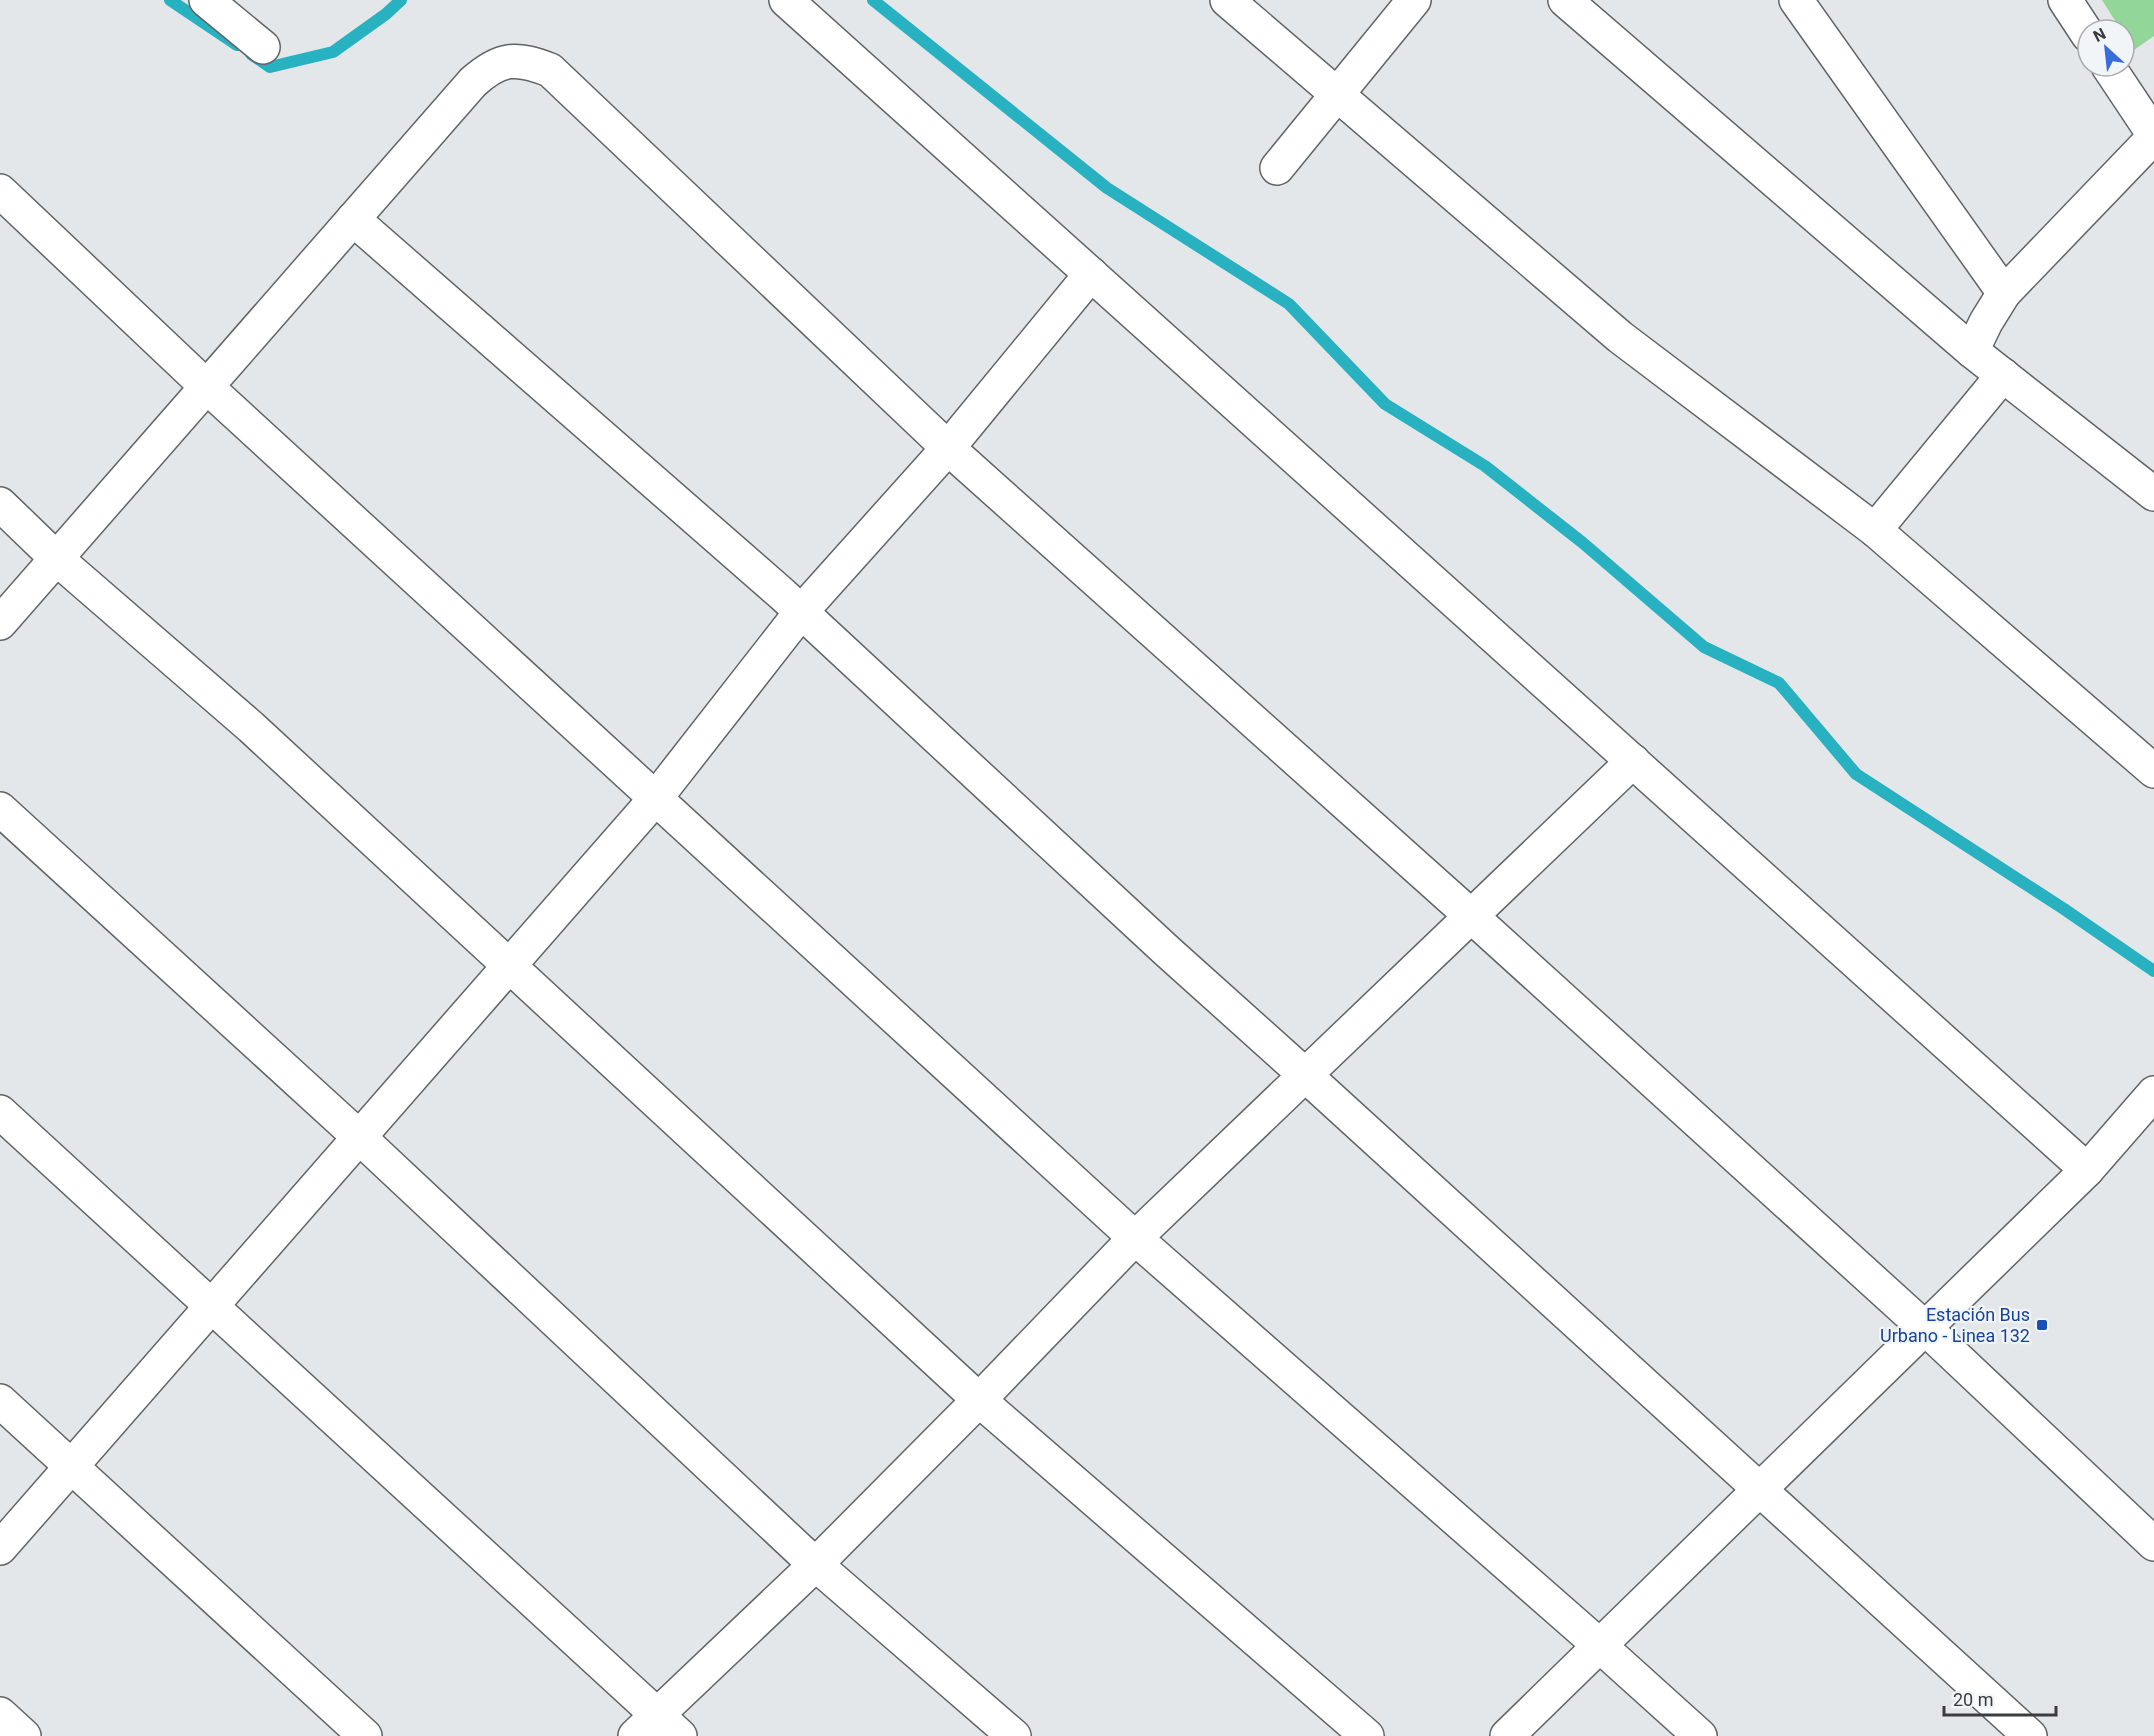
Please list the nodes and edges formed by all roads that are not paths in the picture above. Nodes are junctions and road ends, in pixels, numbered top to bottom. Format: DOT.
graph roads {
  1 [pos="206,0"];
  2 [pos="786,0"];
  3 [pos="1227,0"];
  4 [pos="1414,0"];
  5 [pos="1565,0"];
  6 [pos="1796,0"];
  7 [pos="2064,0"];
  8 [pos="2076,18"];
  9 [pos="263,47"];
  10 [pos="2116,78"];
  11 [pos="1337,92"];
  12 [pos="2154,136"];
  13 [pos="1276,168"];
  14 [pos="0,191"];
  15 [pos="353,219"];
  16 [pos="1091,274"];
  17 [pos="2004,293"];
  18 [pos="1972,351"];
  19 [pos="2002,375"];
  20 [pos="207,387"];
  21 [pos="948,448"];
  22 [pos="2154,494"];
  23 [pos="0,504"];
  24 [pos="1875,530"];
  25 [pos="57,559"];
  26 [pos="801,612"];
  27 [pos="0,623"];
  28 [pos="1633,761"];
  29 [pos="2154,771"];
  30 [pos="655,799"];
  31 [pos="0,809"];
  32 [pos="1470,915"];
  33 [pos="509,967"];
  34 [pos="1305,1074"];
  35 [pos="2153,1094"];
  36 [pos="0,1112"];
  37 [pos="358,1136"];
  38 [pos="2087,1170"];
  39 [pos="1135,1238"];
  40 [pos="210,1306"];
  41 [pos="1925,1328"];
  42 [pos="979,1400"];
  43 [pos="0,1401"];
  44 [pos="71,1466"];
  45 [pos="1760,1489"];
  46 [pos="2154,1544"];
  47 [pos="0,1548"];
  48 [pos="816,1564"];
  49 [pos="1599,1645"];
  50 [pos="0,1714"];
  51 [pos="645,1725"];
  52 [pos="24,1736"];
  53 [pos="365,1736"];
  54 [pos="680,1736"];
  55 [pos="1014,1736"];
  56 [pos="1367,1736"];
  57 [pos="1506,1736"];
  58 [pos="1700,1736"];
  59 [pos="2030,1736"];
  1 -- 9 [label="street"];
  2 -- 16 [label="street"];
  3 -- 11 [label="street"];
  4 -- 11 [label="street"];
  5 -- 18 [label="street"];
  6 -- 17 [label="street"];
  7 -- 8 [label="street"];
  10 -- 12 [label="street"];
  11 -- 13 [label="street"];
  11 -- 24 [label="street"];
  12 -- 17 [label="street"];
  14 -- 20 [label="street"];
  15 -- 20 [label="street"];
  15 -- 21 [label="street"];
  15 -- 26 [label="street"];
  16 -- 21 [label="street"];
  16 -- 28 [label="street"];
  17 -- 18 [label="street"];
  18 -- 19 [label="street"];
  19 -- 22 [label="street"];
  19 -- 24 [label="street"];
  20 -- 25 [label="street"];
  20 -- 30 [label="street"];
  21 -- 26 [label="street"];
  21 -- 32 [label="street"];
  23 -- 25 [label="street"];
  24 -- 29 [label="street"];
  25 -- 27 [label="street"];
  25 -- 33 [label="street"];
  26 -- 30 [label="street"];
  26 -- 34 [label="street"];
  28 -- 32 [label="street"];
  28 -- 38 [label="street"];
  30 -- 33 [label="street"];
  30 -- 39 [label="street"];
  31 -- 37 [label="street"];
  32 -- 34 [label="street"];
  32 -- 41 [label="street"];
  33 -- 37 [label="street"];
  33 -- 42 [label="street"];
  34 -- 39 [label="street"];
  34 -- 45 [label="street"];
  35 -- 38 [label="street"];
  36 -- 40 [label="street"];
  37 -- 40 [label="street"];
  37 -- 48 [label="street"];
  38 -- 41 [label="street"];
  39 -- 42 [label="street"];
  39 -- 49 [label="street"];
  40 -- 44 [label="street"];
  40 -- 51 [label="street"];
  41 -- 45 [label="street"];
  41 -- 46 [label="street"];
  42 -- 48 [label="street"];
  42 -- 56 [label="street"];
  43 -- 44 [label="street"];
  44 -- 47 [label="street"];
  44 -- 53 [label="street"];
  45 -- 49 [label="street"];
  45 -- 59 [label="street"];
  48 -- 51 [label="street"];
  48 -- 55 [label="street"];
  49 -- 57 [label="street"];
  49 -- 58 [label="street"];
  50 -- 52 [label="street"];
  51 -- 54 [label="street"];
}
